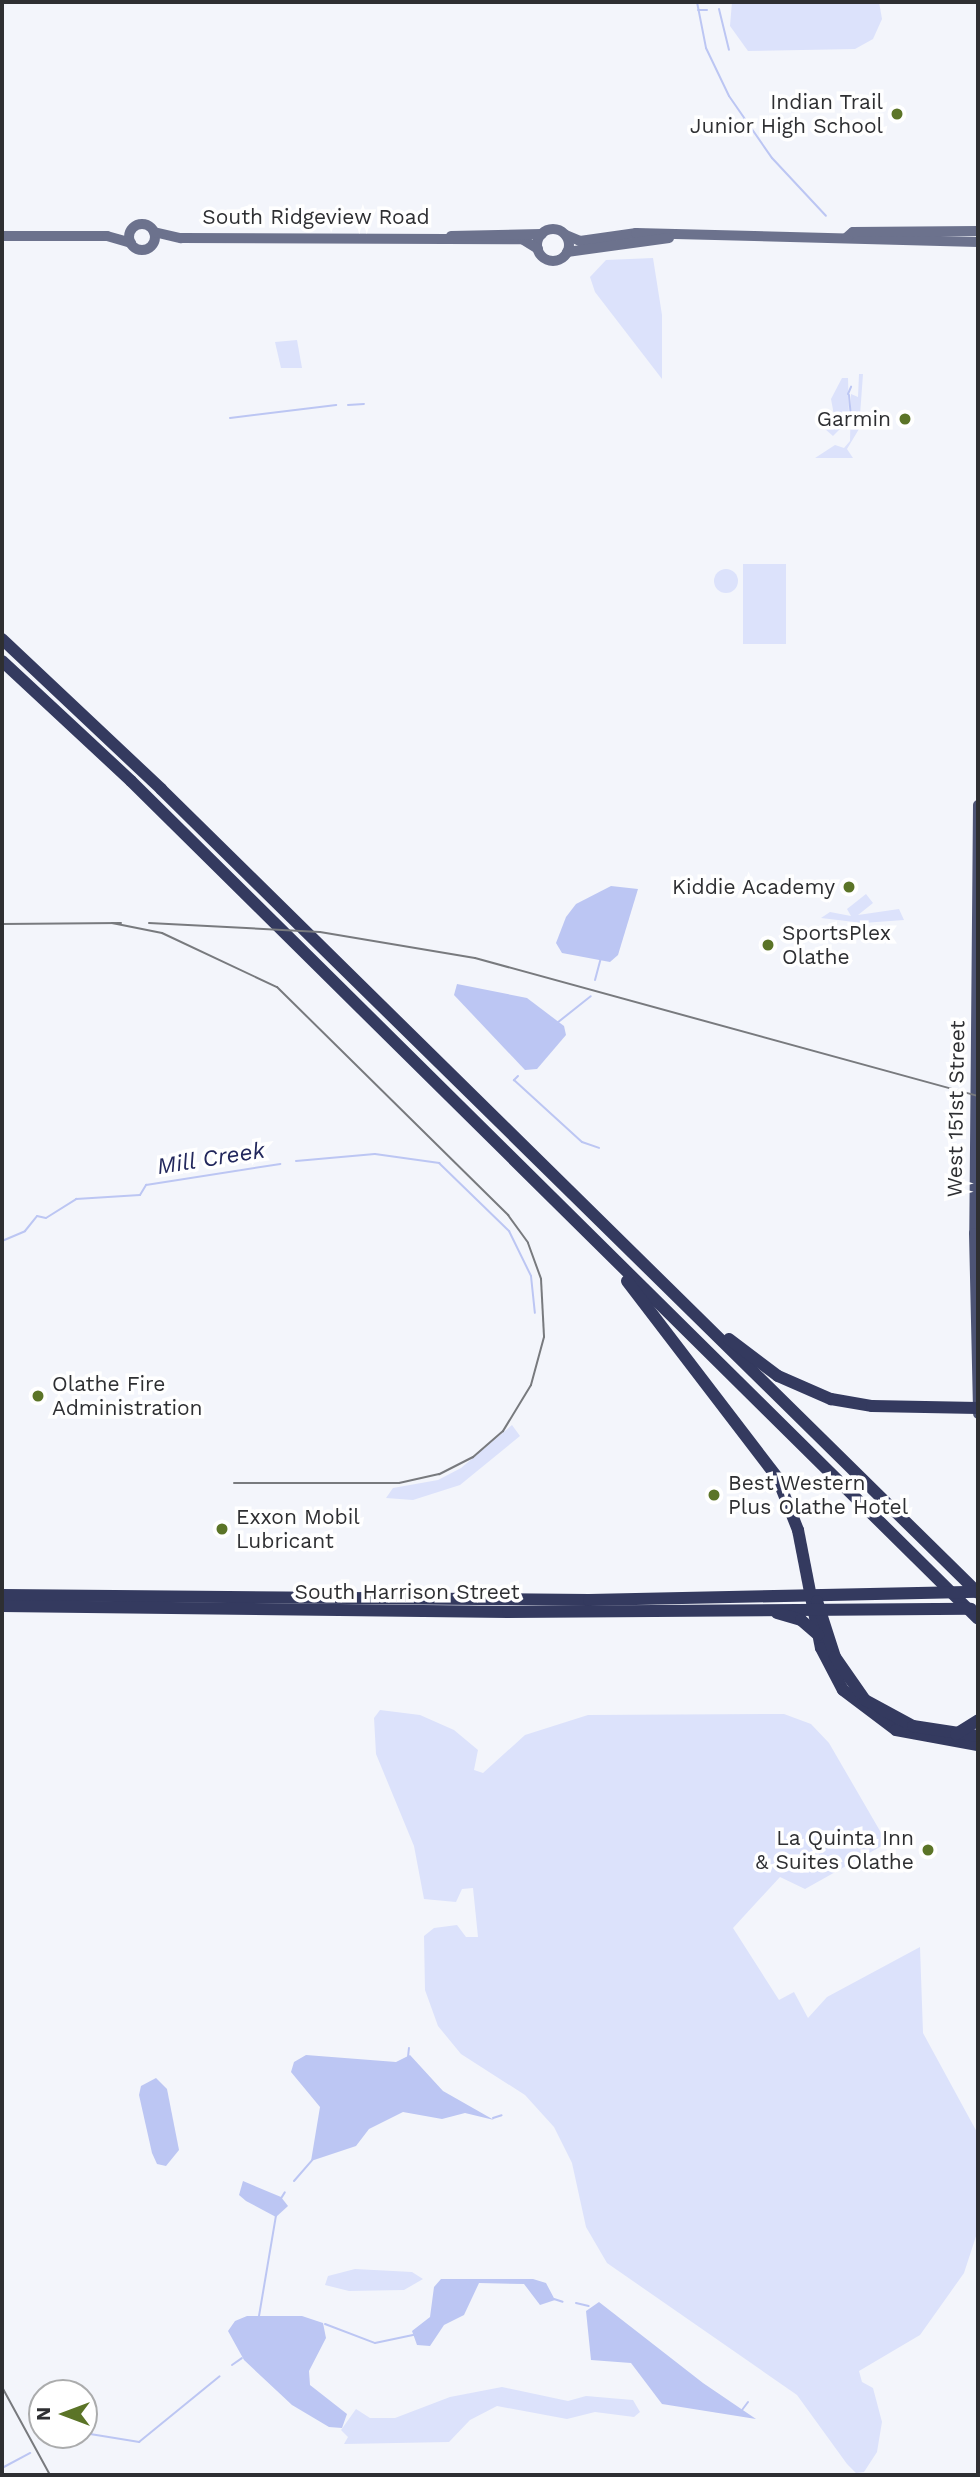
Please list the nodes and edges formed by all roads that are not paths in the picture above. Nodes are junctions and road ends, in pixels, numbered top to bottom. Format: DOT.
graph roads {
  1 [pos="132,229"];
  2 [pos="154,232"];
  3 [pos="978,232"];
  4 [pos="542,234"];
  5 [pos="566,235"];
  6 [pos="2,236"];
  7 [pos="107,236"];
  8 [pos="451,236"];
  9 [pos="181,238"];
  10 [pos="669,238"];
  11 [pos="846,238"];
  12 [pos="978,242"];
  13 [pos="131,243"];
  14 [pos="151,246"];
  15 [pos="538,248"];
  16 [pos="568,252"];
  17 [pos="2,639"];
  18 [pos="2,661"];
  19 [pos="978,805"];
  20 [pos="596,1242"];
  21 [pos="709,1330"];
  22 [pos="978,1408"];
  23 [pos="978,1414"];
  24 [pos="810,1592"];
  25 [pos="978,1592"];
  26 [pos="2,1595"];
  27 [pos="2,1606"];
  28 [pos="817,1607"];
  29 [pos="773,1608"];
  30 [pos="978,1609"];
  31 [pos="978,1619"];
  32 [pos="818,1635"];
  33 [pos="978,1720"];
  34 [pos="978,1737"];
  35 [pos="958,1738"];
  36 [pos="978,1745"];
  37 [pos="978,1755"];
  1 -- 2 [label="main road"];
  1 -- 7 [label="main road"];
  1 -- 13 [label="main road"];
  2 -- 9 [label="main road"];
  2 -- 14 [label="main road"];
  3 -- 11 [label="main road"];
  4 -- 5 [label="main road"];
  4 -- 8 [label="main road, South Ridgeview Road"];
  4 -- 15 [label="main road"];
  5 -- 10 [label="main road"];
  5 -- 16 [label="main road"];
  6 -- 7 [label="main road"];
  7 -- 13 [label="main road"];
  8 -- 9 [label="main road, South Ridgeview Road"];
  8 -- 15 [label="main road, South Ridgeview Road"];
  9 -- 14 [label="main road"];
  10 -- 11 [label="main road"];
  10 -- 16 [label="main road"];
  11 -- 12 [label="main road"];
  13 -- 14 [label="main road"];
  15 -- 16 [label="main road"];
  17 -- 21 [label="highway"];
  18 -- 20 [label="highway"];
  19 -- 22 [label="main road, West 151st Street"];
  20 -- 24 [label="highway"];
  20 -- 31 [label="highway"];
  21 -- 22 [label="highway"];
  21 -- 25 [label="highway"];
  22 -- 23 [label="main road, West 151st Street"];
  24 -- 25 [label="highway, South Harrison Street"];
  24 -- 26 [label="highway, South Harrison Street"];
  24 -- 28 [label="highway"];
  27 -- 29 [label="highway, South Harrison Street"];
  28 -- 29 [label="highway, South Harrison Street"];
  28 -- 30 [label="highway, South Harrison Street"];
  28 -- 32 [label="highway"];
  28 -- 35 [label="highway"];
  29 -- 32 [label="highway"];
  32 -- 35 [label="highway"];
  33 -- 35 [label="highway"];
  34 -- 35 [label="highway"];
  35 -- 36 [label="highway"];
  35 -- 37 [label="highway"];
}
